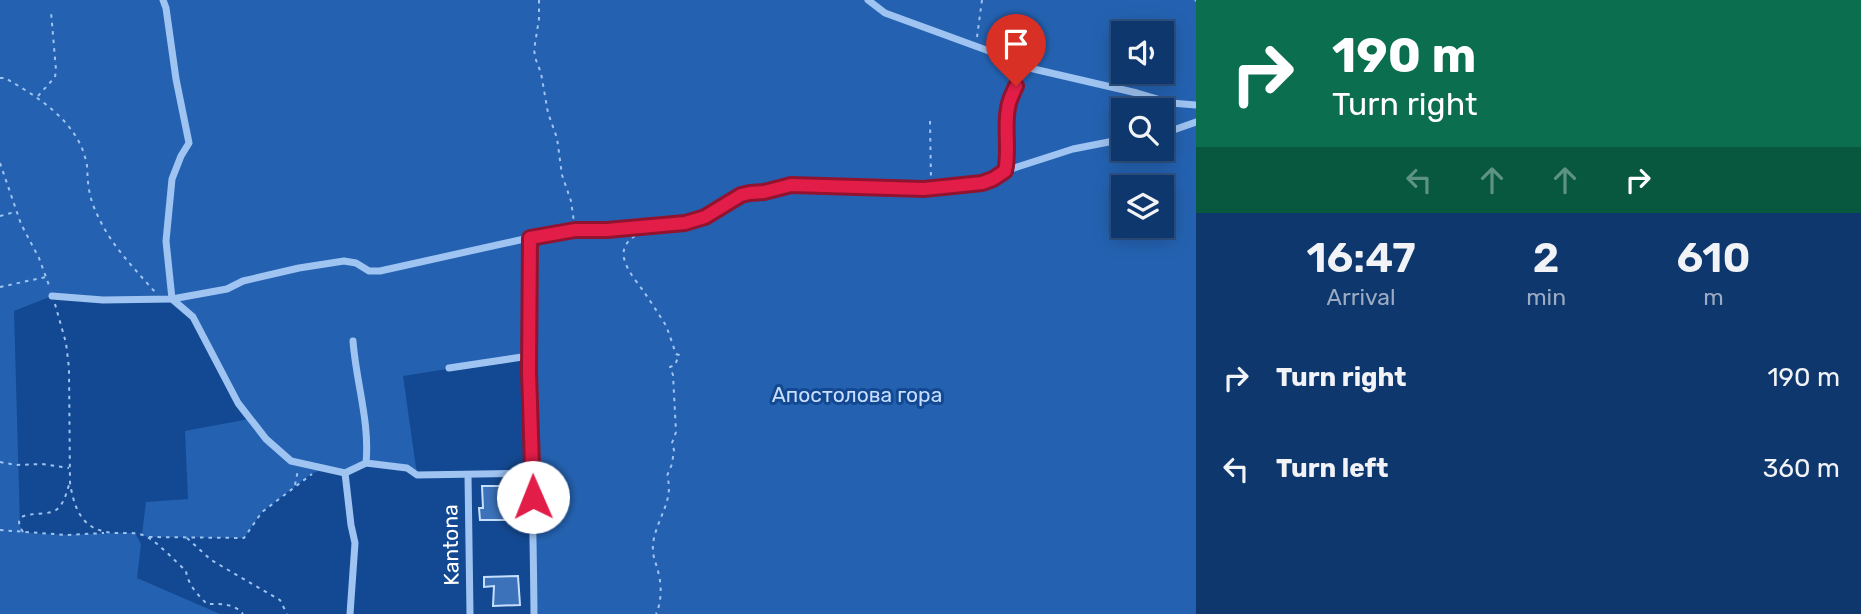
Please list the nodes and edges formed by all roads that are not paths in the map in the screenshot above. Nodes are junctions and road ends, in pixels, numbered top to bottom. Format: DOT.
graph roads {
  1 [pos="163,0"];
  2 [pos="868,0"];
  3 [pos="1025,67"];
  4 [pos="1196,105"];
  5 [pos="1196,122"];
  6 [pos="1174,130"];
  7 [pos="1111,142"];
  8 [pos="1005,171"];
  9 [pos="530,238"];
  10 [pos="52,296"];
  11 [pos="172,299"];
  12 [pos="353,341"];
  13 [pos="529,356"];
  14 [pos="449,368"];
  15 [pos="366,463"];
  16 [pos="345,473"];
  17 [pos="533,473"];
  18 [pos="468,475"];
  19 [pos="349,614"];
  20 [pos="470,614"];
  21 [pos="534,614"];
  1 -- 11 [label="street"];
  2 -- 3 [label="street"];
  3 -- 4 [label="street"];
  3 -- 8 [label="street"];
  5 -- 6 [label="street"];
  7 -- 8 [label="street"];
  8 -- 9 [label="street"];
  9 -- 11 [label="street"];
  9 -- 13 [label="street"];
  10 -- 11 [label="street"];
  11 -- 16 [label="street"];
  12 -- 15 [label="street"];
  13 -- 14 [label="street"];
  13 -- 17 [label="street"];
  15 -- 16 [label="street"];
  15 -- 18 [label="street"];
  16 -- 19 [label="street"];
  17 -- 18 [label="street"];
  17 -- 21 [label="street"];
  18 -- 20 [label="street, Kantona"];
}
